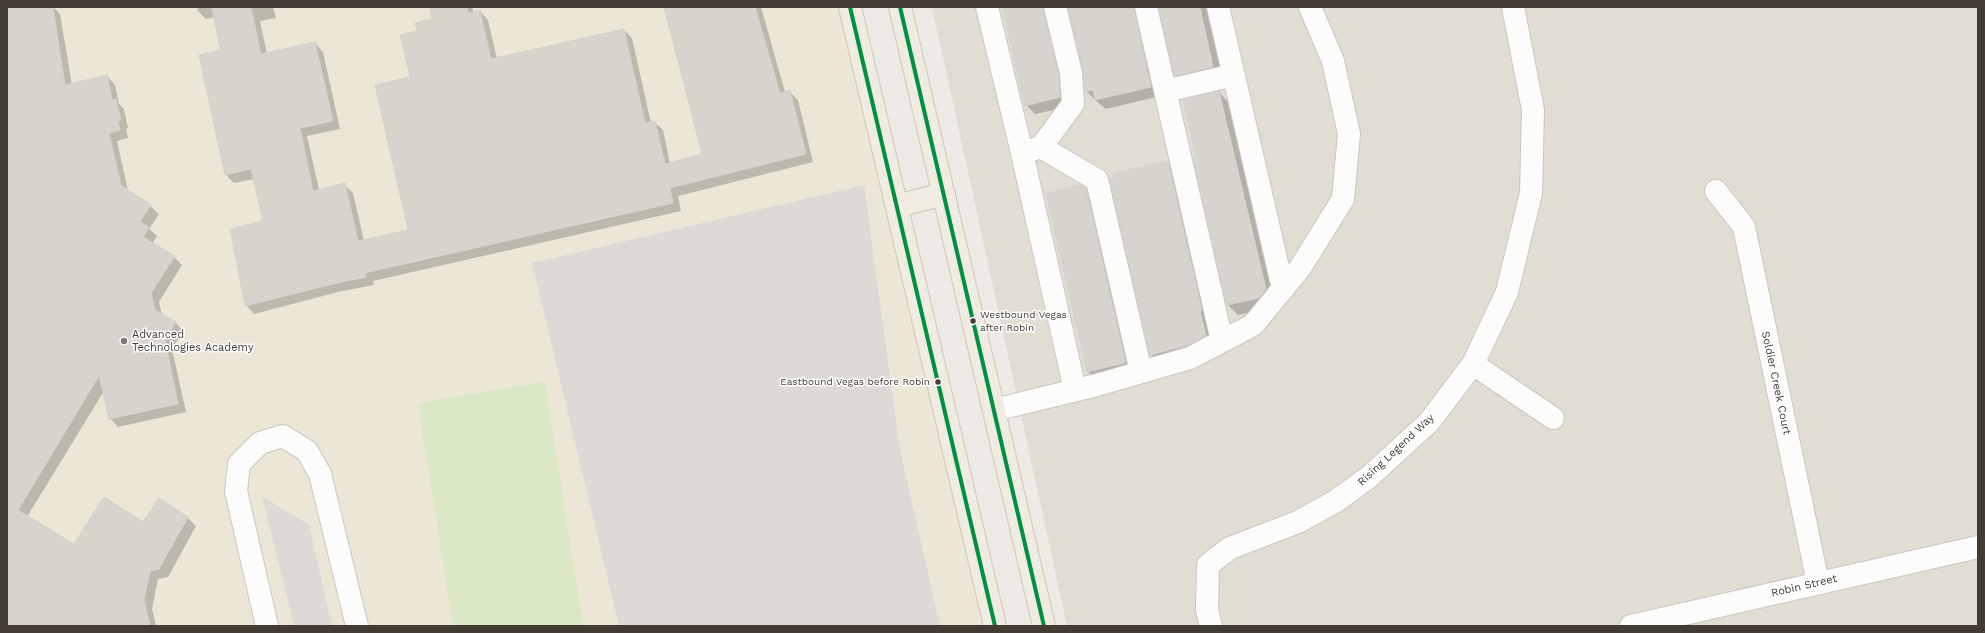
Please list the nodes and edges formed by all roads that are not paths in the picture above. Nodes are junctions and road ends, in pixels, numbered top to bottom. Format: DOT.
graph roads {
  1 [pos="850,7"];
  2 [pos="900,7"];
  3 [pos="987,7"];
  4 [pos="1055,7"];
  5 [pos="1146,7"];
  6 [pos="1218,7"];
  7 [pos="1310,7"];
  8 [pos="1513,7"];
  9 [pos="1234,75"];
  10 [pos="1165,91"];
  11 [pos="1032,150"];
  12 [pos="1716,191"];
  13 [pos="944,194"];
  14 [pos="897,206"];
  15 [pos="1283,289"];
  16 [pos="1222,341"];
  17 [pos="1473,364"];
  18 [pos="1142,372"];
  19 [pos="1075,390"];
  20 [pos="994,410"];
  21 [pos="1553,418"];
  22 [pos="1978,547"];
  23 [pos="1818,583"];
  24 [pos="267,626"];
  25 [pos="357,626"];
  26 [pos="995,626"];
  27 [pos="1044,626"];
  28 [pos="1211,626"];
  29 [pos="1631,626"];
  1 -- 14 [label="main road"];
  2 -- 13 [label="main road"];
  3 -- 11 [label="street"];
  4 -- 11 [label="street"];
  5 -- 10 [label="street"];
  6 -- 9 [label="street"];
  7 -- 15 [label="street"];
  8 -- 17 [label="street, Rising Legend Way"];
  9 -- 10 [label="street"];
  9 -- 15 [label="street"];
  10 -- 16 [label="street"];
  11 -- 18 [label="street"];
  11 -- 19 [label="street"];
  12 -- 23 [label="street, Soldier Creek Court"];
  13 -- 14 [label="main road"];
  13 -- 20 [label="main road"];
  14 -- 26 [label="main road"];
  15 -- 16 [label="street"];
  16 -- 18 [label="street"];
  17 -- 21 [label="street"];
  17 -- 28 [label="street, Rising Legend Way"];
  18 -- 19 [label="street"];
  19 -- 20 [label="street"];
  20 -- 27 [label="main road"];
  22 -- 23 [label="street, Robin Street"];
  23 -- 29 [label="street, Robin Street"];
  24 -- 25 [label="street"];
}
